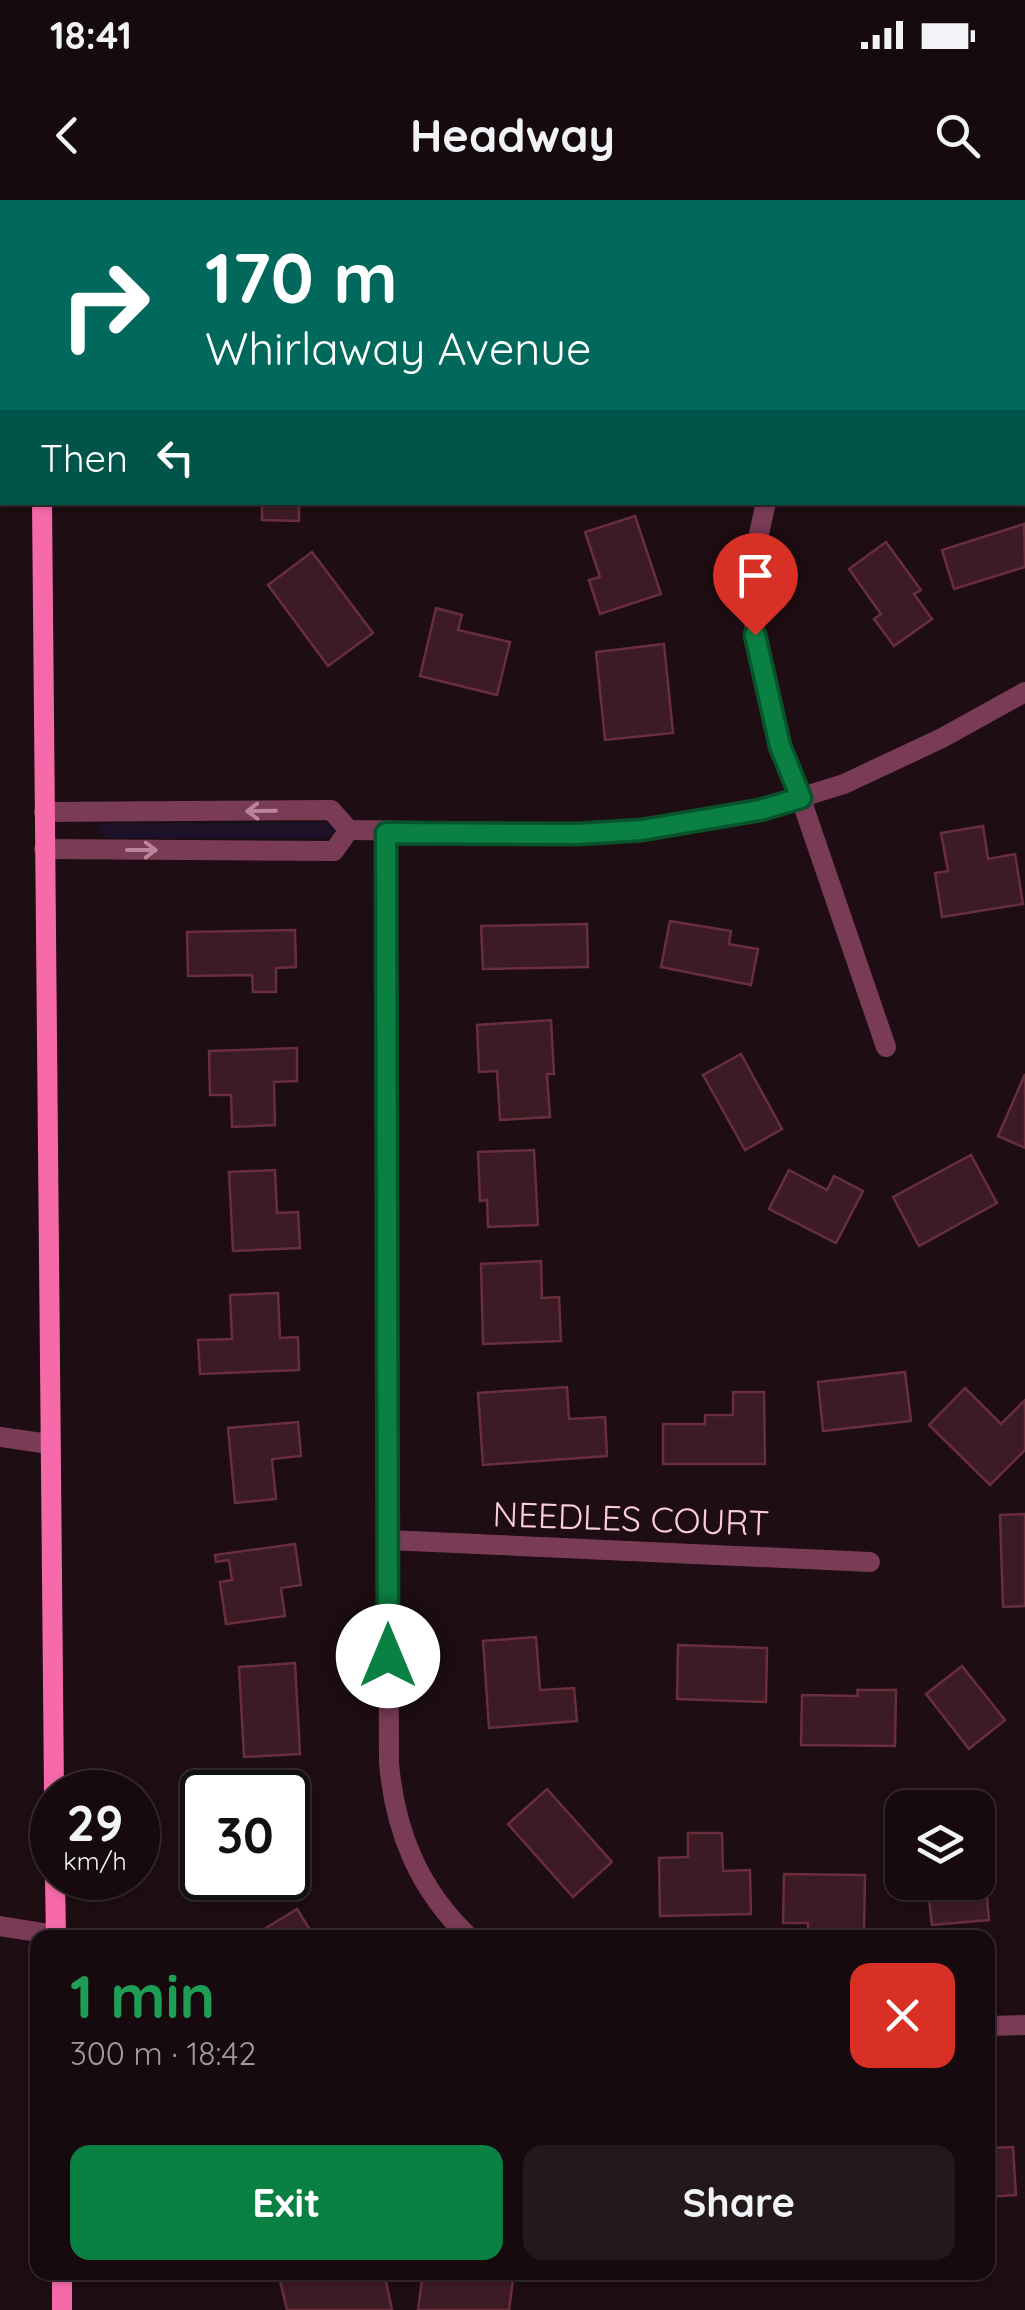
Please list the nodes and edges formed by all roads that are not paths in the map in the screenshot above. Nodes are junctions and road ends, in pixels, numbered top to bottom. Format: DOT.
graph roads {
  1 [pos="42,505"];
  2 [pos="765,505"];
  3 [pos="1025,692"];
  4 [pos="801,798"];
  5 [pos="44,812"];
  6 [pos="349,830"];
  7 [pos="386,833"];
  8 [pos="44,849"];
  9 [pos="886,1047"];
  10 [pos="0,1437"];
  11 [pos="49,1444"];
  12 [pos="388,1540"];
  13 [pos="870,1562"];
  14 [pos="54,1770"];
  15 [pos="55,1900"];
  16 [pos="0,1926"];
  17 [pos="56,1930"];
  18 [pos="463,1930"];
  19 [pos="30,1931"];
  20 [pos="1025,2025"];
  21 [pos="995,2026"];
  22 [pos="62,2280"];
  23 [pos="62,2310"];
  1 -- 5 [label="street"];
  2 -- 4 [label="street"];
  3 -- 4 [label="street"];
  4 -- 7 [label="street"];
  4 -- 9 [label="street"];
  6 -- 5 [label="street, one-way"];
  5 -- 8 [label="street"];
  6 -- 7 [label="street"];
  8 -- 6 [label="street, one-way"];
  7 -- 12 [label="street"];
  8 -- 11 [label="street"];
  10 -- 11 [label="street"];
  11 -- 14 [label="street"];
  12 -- 13 [label="street, NEEDLES COURT"];
  12 -- 18 [label="street"];
  15 -- 17 [label="street"];
  16 -- 19 [label="street"];
  20 -- 21 [label="street"];
  22 -- 23 [label="street"];
}
